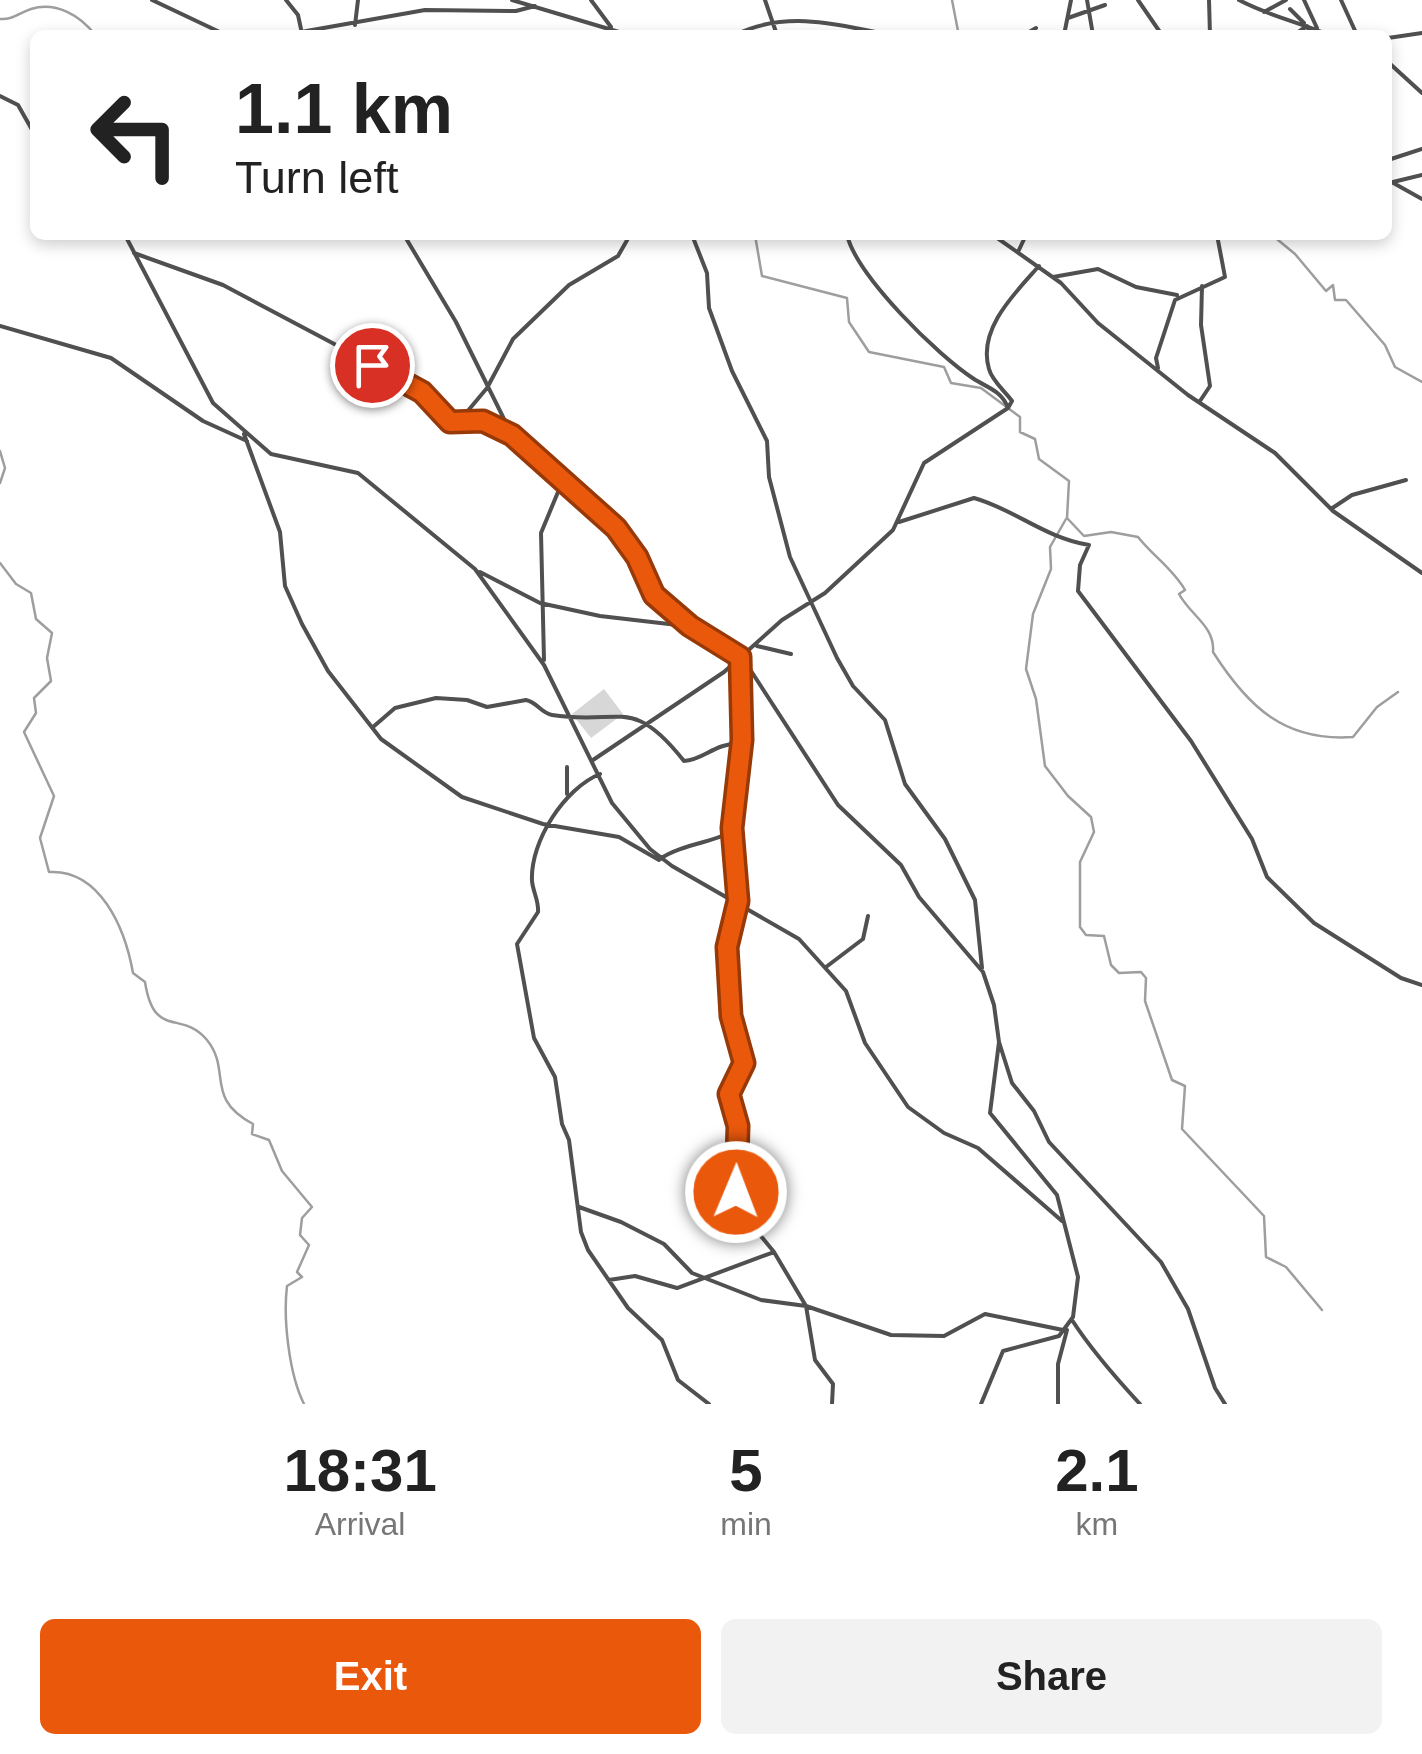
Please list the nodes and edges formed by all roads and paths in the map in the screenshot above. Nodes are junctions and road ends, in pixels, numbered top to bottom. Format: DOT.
graph roads {
  1 [pos="152,0"];
  2 [pos="286,0"];
  3 [pos="358,0"];
  4 [pos="512,0"];
  5 [pos="591,0"];
  6 [pos="599,0"];
  7 [pos="765,0"];
  8 [pos="1071,0"];
  9 [pos="1087,0"];
  10 [pos="1138,0"];
  11 [pos="1208,0"];
  12 [pos="1238,0"];
  13 [pos="1286,0"];
  14 [pos="1304,0"];
  15 [pos="1340,0"];
  16 [pos="1105,5"];
  17 [pos="535,6"];
  18 [pos="1290,9"];
  19 [pos="599,10"];
  20 [pos="1263,12"];
  21 [pos="1090,14"];
  22 [pos="1068,18"];
  23 [pos="772,21"];
  24 [pos="1306,25"];
  25 [pos="355,26"];
  26 [pos="611,27"];
  27 [pos="1036,28"];
  28 [pos="1317,28"];
  29 [pos="301,29"];
  30 [pos="215,30"];
  31 [pos="298,30"];
  32 [pos="618,30"];
  33 [pos="748,30"];
  34 [pos="775,30"];
  35 [pos="865,30"];
  36 [pos="1033,30"];
  37 [pos="1065,30"];
  38 [pos="1093,30"];
  39 [pos="1159,30"];
  40 [pos="1210,30"];
  41 [pos="1300,30"];
  42 [pos="1309,30"];
  43 [pos="1320,30"];
  44 [pos="1355,30"];
  45 [pos="1422,33"];
  46 [pos="1392,37"];
  47 [pos="1392,66"];
  48 [pos="1422,93"];
  49 [pos="0,96"];
  50 [pos="30,126"];
  51 [pos="1422,149"];
  52 [pos="1392,159"];
  53 [pos="1421,178"];
  54 [pos="1392,181"];
  55 [pos="1392,182"];
  56 [pos="1422,199"];
  57 [pos="128,240"];
  58 [pos="407,240"];
  59 [pos="627,240"];
  60 [pos="694,240"];
  61 [pos="850,240"];
  62 [pos="1000,240"];
  63 [pos="1024,240"];
  64 [pos="1218,240"];
  65 [pos="1018,252"];
  66 [pos="134,253"];
  67 [pos="1038,266"];
  68 [pos="1053,277"];
  69 [pos="1202,286"];
  70 [pos="1182,294"];
  71 [pos="0,326"];
  72 [pos="1160,372"];
  73 [pos="487,388"];
  74 [pos="1198,403"];
  75 [pos="1008,408"];
  76 [pos="460,420"];
  77 [pos="242,430"];
  78 [pos="512,435"];
  79 [pos="247,442"];
  80 [pos="564,480"];
  81 [pos="1406,480"];
  82 [pos="1331,509"];
  83 [pos="899,522"];
  84 [pos="477,571"];
  85 [pos="1422,571"];
  86 [pos="540,603"];
  87 [pos="813,603"];
  88 [pos="690,626"];
  89 [pos="756,646"];
  90 [pos="790,654"];
  91 [pos="741,657"];
  92 [pos="544,666"];
  93 [pos="570,715"];
  94 [pos="649,723"];
  95 [pos="373,727"];
  96 [pos="742,744"];
  97 [pos="594,760"];
  98 [pos="567,767"];
  99 [pos="600,774"];
  100 [pos="567,794"];
  101 [pos="552,824"];
  102 [pos="732,831"];
  103 [pos="660,859"];
  104 [pos="668,863"];
  105 [pos="738,901"];
  106 [pos="868,916"];
  107 [pos="826,967"];
  108 [pos="983,972"];
  109 [pos="1422,985"];
  110 [pos="999,1042"];
  111 [pos="579,1207"];
  112 [pos="1062,1221"];
  113 [pos="774,1252"];
  114 [pos="703,1276"];
  115 [pos="609,1280"];
  116 [pos="806,1306"];
  117 [pos="1072,1320"];
  118 [pos="1066,1328"];
  119 [pos="709,1404"];
  120 [pos="832,1404"];
  121 [pos="981,1404"];
  122 [pos="1058,1404"];
  123 [pos="1140,1404"];
  124 [pos="1226,1404"];
  1 -- 30 [label="street"];
  2 -- 29 [label="street"];
  3 -- 25 [label="street"];
  4 -- 17 [label="street"];
  5 -- 19 [label="street"];
  6 -- 19 [label="street"];
  7 -- 23 [label="street"];
  8 -- 22 [label="street"];
  9 -- 21 [label="street"];
  10 -- 39 [label="street"];
  11 -- 40 [label="street"];
  12 -- 20 [label="street"];
  13 -- 20 [label="street"];
  14 -- 28 [label="street"];
  15 -- 44 [label="street"];
  16 -- 21 [label="street"];
  17 -- 25 [label="street"];
  17 -- 26 [label="street"];
  18 -- 24 [label="street"];
  19 -- 26 [label="street"];
  20 -- 24 [label="street"];
  21 -- 22 [label="street"];
  21 -- 38 [label="street"];
  22 -- 37 [label="street"];
  23 -- 33 [label="street"];
  23 -- 34 [label="street"];
  23 -- 35 [label="street"];
  24 -- 28 [label="street"];
  24 -- 41 [label="street"];
  24 -- 42 [label="street"];
  25 -- 29 [label="street"];
  26 -- 32 [label="street"];
  27 -- 36 [label="street"];
  28 -- 43 [label="street"];
  29 -- 31 [label="street"];
  45 -- 46 [label="street"];
  47 -- 48 [label="street"];
  49 -- 50 [label="street"];
  51 -- 52 [label="street"];
  53 -- 54 [label="street"];
  55 -- 56 [label="street"];
  57 -- 66 [label="street"];
  58 -- 73 [label="street"];
  59 -- 73 [label="street"];
  60 -- 87 [label="street"];
  61 -- 75 [label="street"];
  62 -- 65 [label="street"];
  63 -- 65 [label="street"];
  64 -- 69 [label="street"];
  65 -- 67 [label="street"];
  66 -- 76 [label="street"];
  66 -- 77 [label="street"];
  67 -- 68 [label="street"];
  67 -- 75 [label="street"];
  68 -- 70 [label="street"];
  68 -- 72 [label="street"];
  69 -- 70 [label="street"];
  69 -- 74 [label="street"];
  70 -- 72 [label="street"];
  71 -- 79 [label="street"];
  72 -- 74 [label="street"];
  73 -- 76 [label="street"];
  73 -- 78 [label="street"];
  74 -- 82 [label="street"];
  75 -- 83 [label="street"];
  76 -- 78 [label="street"];
  77 -- 79 [label="street"];
  77 -- 84 [label="street"];
  78 -- 80 [label="street"];
  79 -- 95 [label="street"];
  80 -- 86 [label="street"];
  80 -- 88 [label="street"];
  81 -- 82 [label="street"];
  82 -- 85 [label="street"];
  83 -- 87 [label="street"];
  83 -- 109 [label="street"];
  84 -- 86 [label="street"];
  84 -- 92 [label="street"];
  86 -- 88 [label="street"];
  86 -- 92 [label="street"];
  87 -- 89 [label="street"];
  87 -- 108 [label="street"];
  88 -- 91 [label="street"];
  89 -- 90 [label="street"];
  89 -- 91 [label="street"];
  91 -- 94 [label="street"];
  91 -- 96 [label="street"];
  91 -- 108 [label="street"];
  92 -- 93 [label="street"];
  93 -- 94 [label="street"];
  93 -- 95 [label="street"];
  93 -- 97 [label="street"];
  94 -- 96 [label="street"];
  94 -- 97 [label="street"];
  95 -- 101 [label="street"];
  96 -- 102 [label="street"];
  97 -- 99 [label="street"];
  98 -- 100 [label="street"];
  99 -- 100 [label="street"];
  99 -- 103 [label="street"];
  100 -- 101 [label="street"];
  101 -- 104 [label="street"];
  101 -- 111 [label="street"];
  102 -- 103 [label="street"];
  102 -- 105 [label="street"];
  103 -- 104 [label="street"];
  104 -- 105 [label="street"];
  105 -- 107 [label="street"];
  105 -- 113 [label="street"];
  106 -- 107 [label="street"];
  107 -- 112 [label="street"];
  108 -- 110 [label="street"];
  110 -- 112 [label="street"];
  110 -- 124 [label="street"];
  111 -- 114 [label="street"];
  111 -- 115 [label="street"];
  112 -- 117 [label="street"];
  113 -- 114 [label="street"];
  113 -- 116 [label="street"];
  114 -- 115 [label="street"];
  114 -- 116 [label="street"];
  115 -- 119 [label="street"];
  116 -- 118 [label="street"];
  116 -- 120 [label="street"];
  117 -- 118 [label="street"];
  117 -- 123 [label="street"];
  118 -- 121 [label="street"];
  118 -- 122 [label="street"];
}
